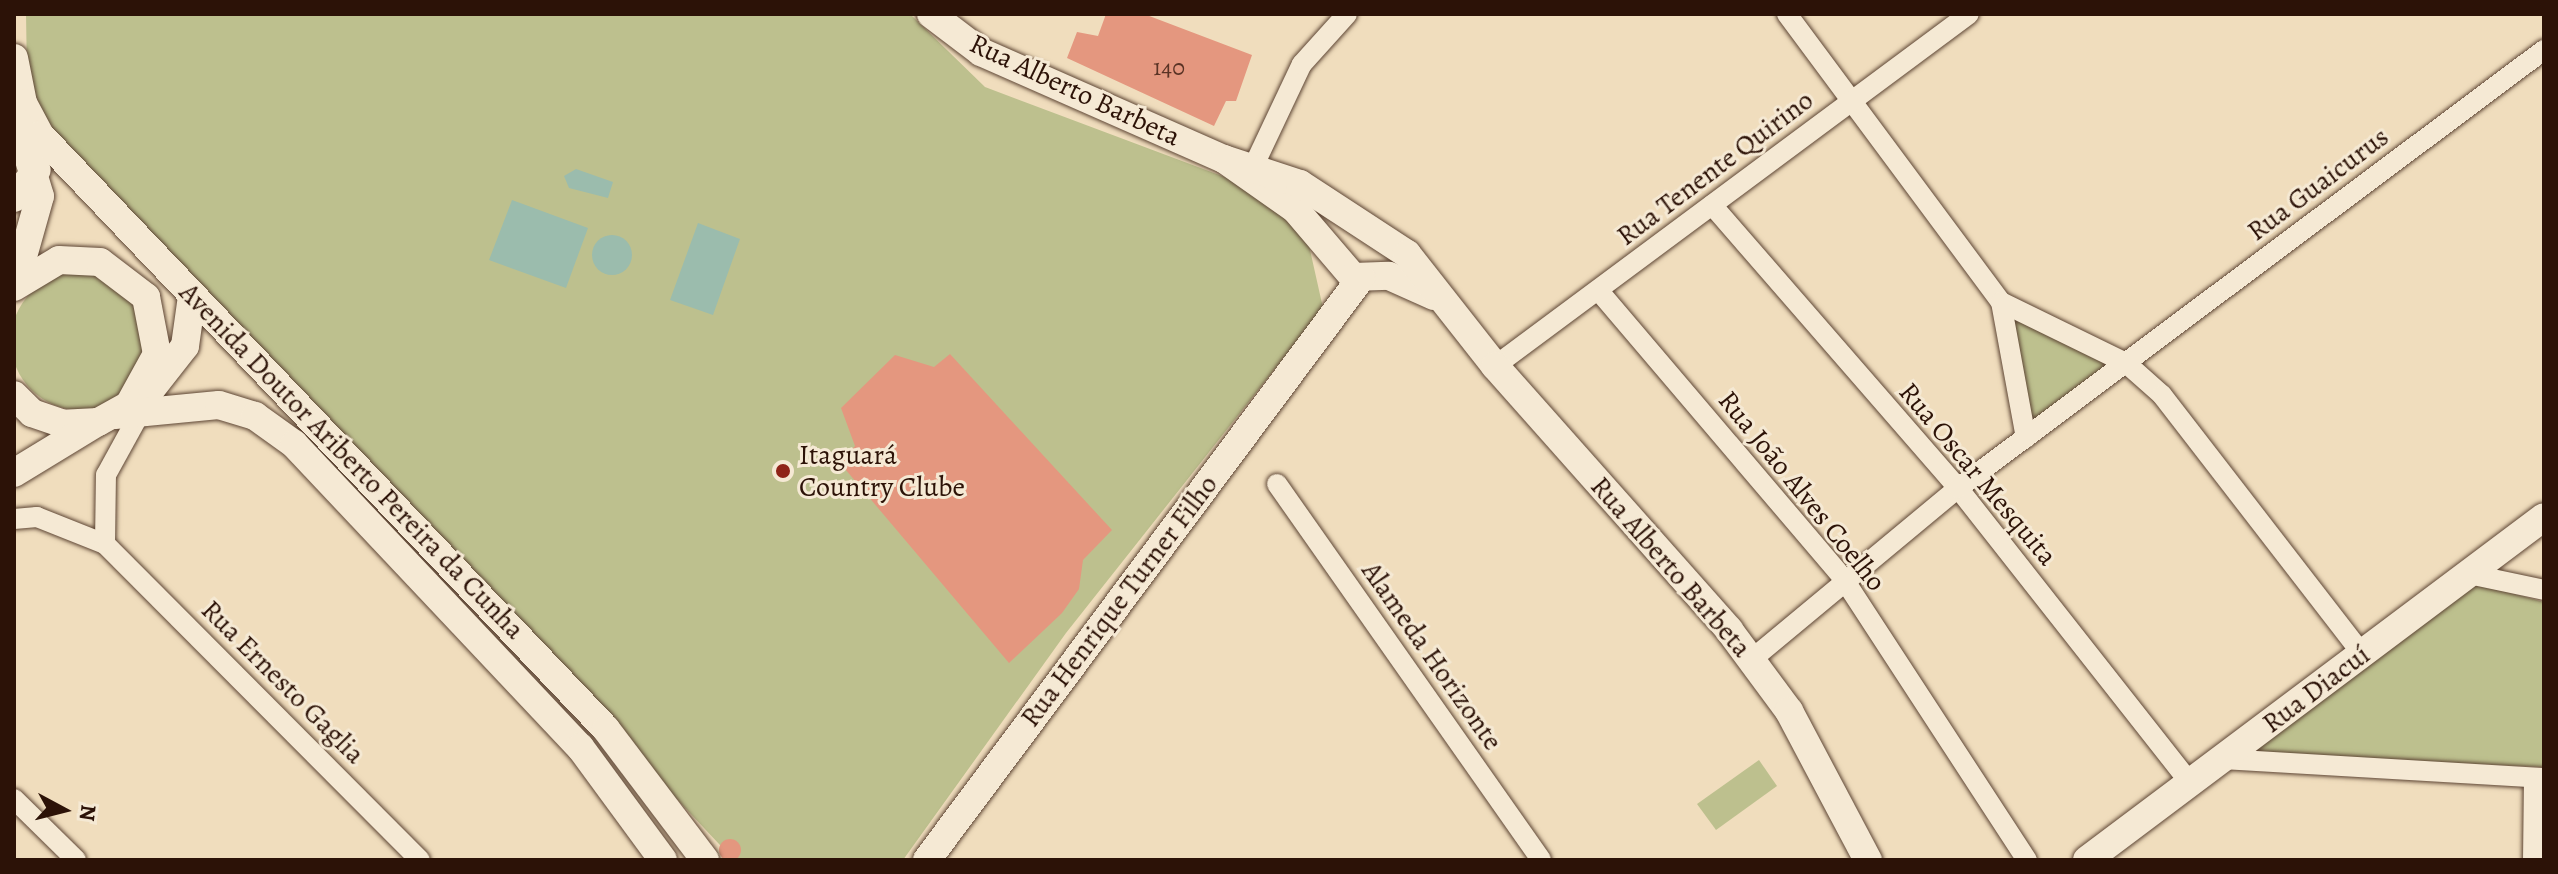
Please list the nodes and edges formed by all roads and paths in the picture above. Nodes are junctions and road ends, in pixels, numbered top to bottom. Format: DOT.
graph roads {
  1 [pos="931,14"];
  2 [pos="1347,14"];
  3 [pos="1787,14"];
  4 [pos="1969,14"];
  5 [pos="2544,50"];
  6 [pos="14,58"];
  7 [pos="1852,101"];
  8 [pos="14,113"];
  9 [pos="37,170"];
  10 [pos="1252,171"];
  11 [pos="14,198"];
  12 [pos="1712,205"];
  13 [pos="1371,231"];
  14 [pos="18,253"];
  15 [pos="157,256"];
  16 [pos="1334,257"];
  17 [pos="65,259"];
  18 [pos="1362,278"];
  19 [pos="15,286"];
  20 [pos="1598,290"];
  21 [pos="192,296"];
  22 [pos="1437,299"];
  23 [pos="2001,302"];
  24 [pos="1311,343"];
  25 [pos="2126,363"];
  26 [pos="1495,366"];
  27 [pos="14,395"];
  28 [pos="120,414"];
  29 [pos="2026,438"];
  30 [pos="14,473"];
  31 [pos="1277,484"];
  32 [pos="1958,488"];
  33 [pos="2544,517"];
  34 [pos="14,519"];
  35 [pos="105,544"];
  36 [pos="2469,574"];
  37 [pos="1843,578"];
  38 [pos="2544,590"];
  39 [pos="2362,654"];
  40 [pos="1751,660"];
  41 [pos="2224,759"];
  42 [pos="2539,778"];
  43 [pos="2192,785"];
  44 [pos="14,799"];
  45 [pos="76,860"];
  46 [pos="420,860"];
  47 [pos="663,860"];
  48 [pos="705,860"];
  49 [pos="927,860"];
  50 [pos="1541,860"];
  51 [pos="1868,860"];
  52 [pos="2027,860"];
  53 [pos="2087,860"];
  54 [pos="2533,860"];
  1 -- 10 [label="main road, Rua Alberto Barbeta"];
  2 -- 10 [label="street"];
  3 -- 7 [label="street"];
  4 -- 7 [label="street, Rua Tenente Quirino"];
  5 -- 25 [label="street, Rua Guaicurus"];
  6 -- 15 [label="main road, Avenida Doutor Ariberto Pereira da Cunha"];
  7 -- 12 [label="street, Rua Tenente Quirino"];
  7 -- 23 [label="street"];
  8 -- 9 [label="main road"];
  9 -- 11 [label="main road"];
  9 -- 14 [label="main road"];
  10 -- 13 [label="main road"];
  10 -- 16 [label="main road"];
  12 -- 20 [label="street, Rua Tenente Quirino"];
  12 -- 32 [label="street, Rua Oscar Mesquita"];
  13 -- 16 [label="main road"];
  13 -- 18 [label="main road"];
  13 -- 22 [label="main road"];
  14 -- 17 [label="main road"];
  14 -- 19 [label="main road"];
  15 -- 17 [label="main road"];
  15 -- 21 [label="main road, Avenida Doutor Ariberto Pereira da Cunha"];
  16 -- 18 [label="main road"];
  16 -- 24 [label="main road"];
  17 -- 19 [label="main road"];
  17 -- 28 [label="main road"];
  18 -- 22 [label="main road"];
  18 -- 24 [label="main road, Rua Henrique Turner Filho"];
  20 -- 26 [label="street, Rua Tenente Quirino"];
  20 -- 37 [label="street, Rua João Alves Coelho"];
  21 -- 28 [label="main road"];
  21 -- 48 [label="main road, Avenida Doutor Ariberto Pereira da Cunha"];
  22 -- 26 [label="main road, Rua Alberto Barbeta"];
  23 -- 25 [label="street"];
  23 -- 29 [label="street"];
  24 -- 49 [label="main road, Rua Henrique Turner Filho"];
  25 -- 29 [label="street, Rua Guaicurus"];
  25 -- 39 [label="street"];
  26 -- 40 [label="main road, Rua Alberto Barbeta"];
  27 -- 28 [label="main road, Avenida Doutor Ariberto Pereira da Cunha"];
  28 -- 30 [label="main road"];
  28 -- 35 [label="street"];
  28 -- 47 [label="main road, Avenida Doutor Ariberto Pereira da Cunha"];
  29 -- 32 [label="street, Rua Guaicurus"];
  31 -- 50 [label="street, Alameda Horizonte"];
  32 -- 37 [label="street, Rua Guaicurus"];
  32 -- 43 [label="street, Rua Oscar Mesquita"];
  33 -- 36 [label="main road, Rua Diacuí"];
  34 -- 35 [label="street"];
  35 -- 46 [label="street, Rua Ernesto Gaglia"];
  36 -- 38 [label="street"];
  36 -- 39 [label="main road, Rua Diacuí"];
  37 -- 40 [label="street, Rua Guaicurus"];
  37 -- 52 [label="street, Rua João Alves Coelho"];
  39 -- 41 [label="main road, Rua Diacuí"];
  40 -- 51 [label="main road, Rua Alberto Barbeta"];
  41 -- 42 [label="street"];
  41 -- 43 [label="main road, Rua Diacuí"];
  42 -- 54 [label="street"];
  43 -- 53 [label="main road, Rua Diacuí"];
  44 -- 45 [label="street"];
}
